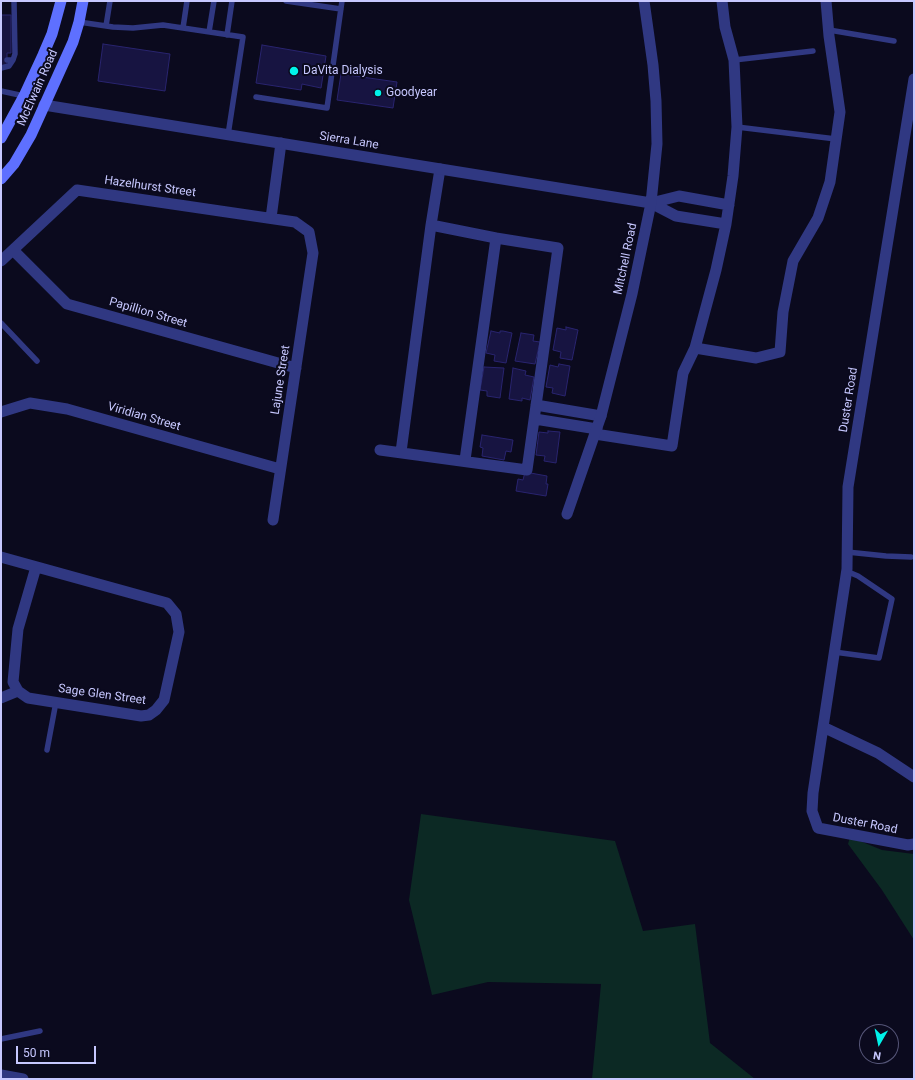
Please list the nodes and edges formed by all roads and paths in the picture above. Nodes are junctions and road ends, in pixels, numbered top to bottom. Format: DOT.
graph roads {
  1 [pos="14,1"];
  2 [pos="61,1"];
  3 [pos="83,1"];
  4 [pos="110,1"];
  5 [pos="188,1"];
  6 [pos="214,1"];
  7 [pos="232,1"];
  8 [pos="286,1"];
  9 [pos="342,1"];
  10 [pos="644,1"];
  11 [pos="722,1"];
  12 [pos="826,1"];
  13 [pos="341,9"];
  14 [pos="79,22"];
  15 [pos="106,26"];
  16 [pos="183,28"];
  17 [pos="828,30"];
  18 [pos="209,32"];
  19 [pos="227,35"];
  20 [pos="894,41"];
  21 [pos="813,51"];
  22 [pos="734,60"];
  23 [pos="1,68"];
  24 [pos="914,79"];
  25 [pos="1,91"];
  26 [pos="24,96"];
  27 [pos="256,97"];
  28 [pos="44,105"];
  29 [pos="737,127"];
  30 [pos="228,135"];
  31 [pos="1,138"];
  32 [pos="836,139"];
  33 [pos="281,143"];
  34 [pos="440,169"];
  35 [pos="1,179"];
  36 [pos="650,203"];
  37 [pos="729,205"];
  38 [pos="271,218"];
  39 [pos="726,224"];
  40 [pos="431,225"];
  41 [pos="496,238"];
  42 [pos="312,243"];
  43 [pos="13,250"];
  44 [pos="1,261"];
  45 [pos="1,323"];
  46 [pos="695,348"];
  47 [pos="37,361"];
  48 [pos="296,368"];
  49 [pos="536,405"];
  50 [pos="1,412"];
  51 [pos="601,416"];
  52 [pos="535,418"];
  53 [pos="596,432"];
  54 [pos="380,450"];
  55 [pos="401,452"];
  56 [pos="465,460"];
  57 [pos="280,469"];
  58 [pos="567,514"];
  59 [pos="273,520"];
  60 [pos="847,552"];
  61 [pos="1,556"];
  62 [pos="911,558"];
  63 [pos="36,567"];
  64 [pos="846,571"];
  65 [pos="834,652"];
  66 [pos="18,691"];
  67 [pos="1,698"];
  68 [pos="56,702"];
  69 [pos="822,727"];
  70 [pos="48,750"];
  71 [pos="914,777"];
  72 [pos="914,844"];
  73 [pos="40,1031"];
  74 [pos="1,1038"];
  75 [pos="1,1075"];
  76 [pos="23,1079"];
  1 -- 23 [label="lane"];
  2 -- 26 [label="main road, McElwain Road"];
  3 -- 14 [label="main road, McElwain Road"];
  4 -- 15 [label="lane"];
  5 -- 16 [label="lane"];
  6 -- 18 [label="lane"];
  7 -- 19 [label="lane"];
  8 -- 13 [label="lane"];
  9 -- 13 [label="lane"];
  10 -- 36 [label="street, Mitchell Road"];
  11 -- 22 [label="street"];
  12 -- 17 [label="street"];
  13 -- 27 [label="lane"];
  14 -- 15 [label="lane"];
  14 -- 28 [label="main road, McElwain Road"];
  15 -- 16 [label="lane"];
  16 -- 18 [label="lane"];
  17 -- 20 [label="lane"];
  17 -- 32 [label="street"];
  18 -- 19 [label="lane"];
  19 -- 30 [label="lane"];
  21 -- 22 [label="lane"];
  22 -- 29 [label="street"];
  24 -- 60 [label="street, Duster Road"];
  25 -- 26 [label="lane"];
  26 -- 31 [label="main road, McElwain Road"];
  28 -- 30 [label="street, Sierra Lane"];
  28 -- 35 [label="main road, McElwain Road"];
  29 -- 32 [label="lane"];
  29 -- 37 [label="street"];
  30 -- 33 [label="street, Sierra Lane"];
  32 -- 46 [label="street"];
  33 -- 34 [label="street, Sierra Lane"];
  33 -- 38 [label="street"];
  34 -- 36 [label="street, Sierra Lane"];
  34 -- 40 [label="street"];
  36 -- 37 [label="street"];
  36 -- 39 [label="street"];
  36 -- 51 [label="street, Mitchell Road"];
  37 -- 39 [label="street"];
  38 -- 42 [label="street, Hazelhurst Street"];
  38 -- 43 [label="street, Hazelhurst Street"];
  39 -- 46 [label="street"];
  40 -- 41 [label="street"];
  40 -- 55 [label="street"];
  41 -- 49 [label="street"];
  41 -- 56 [label="street"];
  42 -- 48 [label="street, Lajune Street"];
  43 -- 44 [label="street, Hazelhurst Street"];
  43 -- 48 [label="street, Papillion Street"];
  45 -- 47 [label="lane"];
  46 -- 53 [label="street"];
  48 -- 57 [label="street, Lajune Street"];
  49 -- 51 [label="street"];
  49 -- 52 [label="street"];
  50 -- 57 [label="street, Viridian Street"];
  51 -- 53 [label="street, Mitchell Road"];
  52 -- 53 [label="street"];
  52 -- 56 [label="street"];
  53 -- 58 [label="street, Mitchell Road"];
  54 -- 55 [label="street"];
  55 -- 56 [label="street"];
  57 -- 59 [label="street, Lajune Street"];
  60 -- 62 [label="lane"];
  60 -- 64 [label="street, Duster Road"];
  61 -- 63 [label="street, Sage Glen Street"];
  63 -- 66 [label="street"];
  63 -- 68 [label="street, Sage Glen Street"];
  64 -- 65 [label="street, Duster Road"];
  64 -- 65 [label="lane"];
  65 -- 69 [label="street, Duster Road"];
  66 -- 67 [label="street"];
  66 -- 68 [label="street, Sage Glen Street"];
  68 -- 70 [label="lane"];
  69 -- 71 [label="street"];
  69 -- 72 [label="street, Duster Road"];
  73 -- 74 [label="lane"];
  75 -- 76 [label="street"];
}
